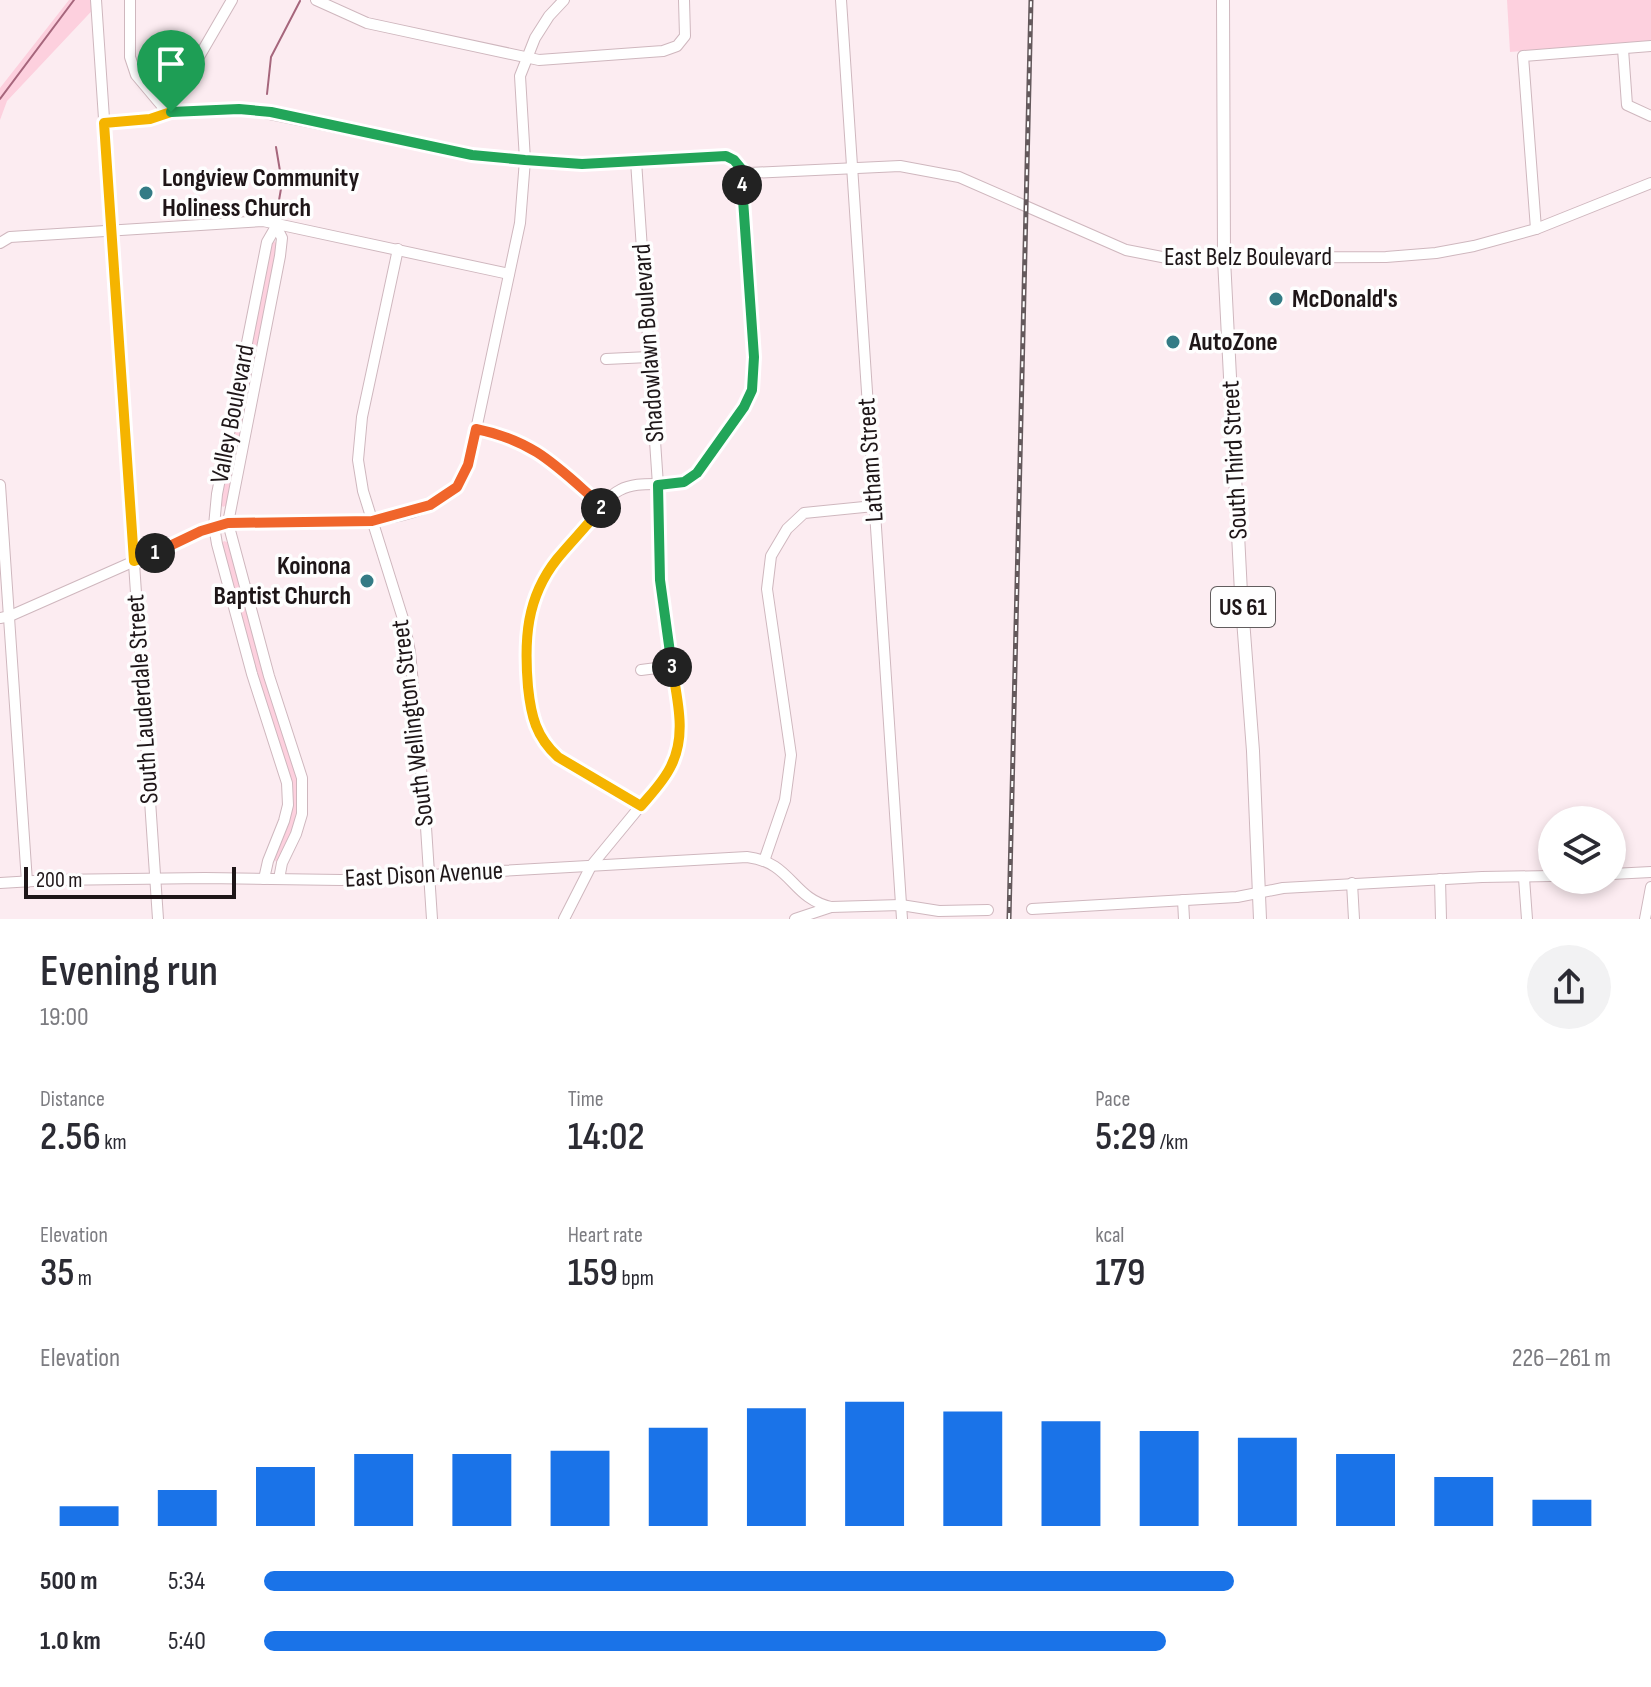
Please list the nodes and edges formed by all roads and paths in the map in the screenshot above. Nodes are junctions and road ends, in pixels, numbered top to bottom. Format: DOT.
graph roads {
  1 [pos="96,0"];
  2 [pos="130,0"];
  3 [pos="232,0"];
  4 [pos="316,0"];
  5 [pos="564,0"];
  6 [pos="684,0"];
  7 [pos="841,0"];
  8 [pos="1223,0"];
  9 [pos="1651,46"];
  10 [pos="1623,49"];
  11 [pos="528,57"];
  12 [pos="167,112"];
  13 [pos="1651,116"];
  14 [pos="104,123"];
  15 [pos="525,160"];
  16 [pos="636,161"];
  17 [pos="852,167"];
  18 [pos="744,172"];
  19 [pos="1651,183"];
  20 [pos="277,226"];
  21 [pos="111,229"];
  22 [pos="1536,229"];
  23 [pos="0,243"];
  24 [pos="398,249"];
  25 [pos="1224,259"];
  26 [pos="509,274"];
  27 [pos="649,357"];
  28 [pos="606,359"];
  29 [pos="476,429"];
  30 [pos="0,485"];
  31 [pos="658,485"];
  32 [pos="602,506"];
  33 [pos="874,506"];
  34 [pos="372,521"];
  35 [pos="228,523"];
  36 [pos="214,526"];
  37 [pos="134,561"];
  38 [pos="5,617"];
  39 [pos="672,666"];
  40 [pos="641,670"];
  41 [pos="641,806"];
  42 [pos="764,861"];
  43 [pos="591,866"];
  44 [pos="1651,872"];
  45 [pos="1626,873"];
  46 [pos="429,875"];
  47 [pos="1538,877"];
  48 [pos="1524,878"];
  49 [pos="264,879"];
  50 [pos="279,879"];
  51 [pos="1440,879"];
  52 [pos="156,880"];
  53 [pos="27,882"];
  54 [pos="0,883"];
  55 [pos="1352,883"];
  56 [pos="1651,887"];
  57 [pos="1259,891"];
  58 [pos="1183,900"];
  59 [pos="901,905"];
  60 [pos="1116,905"];
  61 [pos="831,907"];
  62 [pos="1032,909"];
  63 [pos="988,910"];
  64 [pos="158,919"];
  65 [pos="432,919"];
  66 [pos="564,919"];
  67 [pos="795,919"];
  68 [pos="902,919"];
  69 [pos="1116,919"];
  70 [pos="1184,919"];
  71 [pos="1260,919"];
  72 [pos="1354,919"];
  73 [pos="1441,919"];
  74 [pos="1527,919"];
  75 [pos="1645,919"];
  1 -- 14 [label="street, South Lauderdale Street"];
  2 -- 12 [label="street"];
  3 -- 12 [label="street"];
  4 -- 11 [label="street"];
  5 -- 11 [label="street"];
  6 -- 11 [label="street"];
  7 -- 17 [label="street, Latham Street"];
  8 -- 25 [label="main road, South Third Street / US 61"];
  9 -- 10 [label="street"];
  10 -- 13 [label="street"];
  10 -- 22 [label="street"];
  11 -- 15 [label="street"];
  12 -- 14 [label="street"];
  12 -- 15 [label="street"];
  14 -- 21 [label="street, South Lauderdale Street"];
  15 -- 16 [label="street"];
  15 -- 26 [label="street"];
  16 -- 18 [label="street"];
  16 -- 27 [label="street, Shadowlawn Boulevard"];
  17 -- 18 [label="street, East Belz Boulevard"];
  17 -- 25 [label="street, East Belz Boulevard"];
  17 -- 33 [label="street, Latham Street"];
  18 -- 31 [label="street"];
  19 -- 22 [label="street, East Belz Boulevard"];
  20 -- 21 [label="street"];
  20 -- 24 [label="street"];
  20 -- 35 [label="street, Valley Boulevard"];
  20 -- 36 [label="street, Valley Boulevard"];
  21 -- 23 [label="street"];
  21 -- 37 [label="street, South Lauderdale Street"];
  22 -- 25 [label="street, East Belz Boulevard"];
  24 -- 26 [label="street"];
  24 -- 34 [label="street, South Wellington Street"];
  25 -- 57 [label="main road, South Third Street / US 61"];
  26 -- 29 [label="street"];
  27 -- 28 [label="street"];
  27 -- 31 [label="street, Shadowlawn Boulevard"];
  29 -- 32 [label="street"];
  29 -- 34 [label="street"];
  30 -- 38 [label="street"];
  31 -- 32 [label="street"];
  31 -- 39 [label="street, Shadowlawn Boulevard"];
  32 -- 41 [label="street"];
  33 -- 42 [label="street"];
  33 -- 59 [label="street, Latham Street"];
  34 -- 35 [label="street"];
  34 -- 46 [label="street, South Wellington Street"];
  35 -- 36 [label="street"];
  35 -- 50 [label="street, Valley Boulevard"];
  36 -- 37 [label="street"];
  36 -- 49 [label="street, Valley Boulevard"];
  37 -- 38 [label="street"];
  37 -- 52 [label="street, South Lauderdale Street"];
  38 -- 53 [label="street"];
  39 -- 40 [label="street"];
  39 -- 41 [label="street, Shadowlawn Boulevard"];
  41 -- 43 [label="street, Shadowlawn Boulevard"];
  42 -- 43 [label="street, East Dison Avenue"];
  42 -- 61 [label="street"];
  43 -- 46 [label="street, East Dison Avenue"];
  43 -- 66 [label="street, Shadowlawn Boulevard"];
  44 -- 45 [label="street"];
  46 -- 50 [label="street, East Dison Avenue"];
  46 -- 65 [label="street, South Wellington Street"];
  47 -- 48 [label="street"];
  48 -- 51 [label="street"];
  48 -- 74 [label="street"];
  49 -- 50 [label="street, East Dison Avenue"];
  49 -- 52 [label="street, East Dison Avenue"];
  51 -- 55 [label="street"];
  51 -- 73 [label="street"];
  52 -- 53 [label="street, East Dison Avenue"];
  52 -- 64 [label="street, South Lauderdale Street"];
  53 -- 54 [label="street, East Dison Avenue"];
  55 -- 57 [label="street"];
  55 -- 72 [label="street"];
  56 -- 75 [label="street"];
  57 -- 58 [label="street"];
  57 -- 71 [label="main road, South Third Street / US 61"];
  58 -- 60 [label="street"];
  58 -- 70 [label="street"];
  59 -- 61 [label="street"];
  59 -- 63 [label="street"];
  59 -- 68 [label="street, Latham Street"];
  60 -- 62 [label="street"];
  60 -- 69 [label="street"];
  61 -- 67 [label="street"];
}
